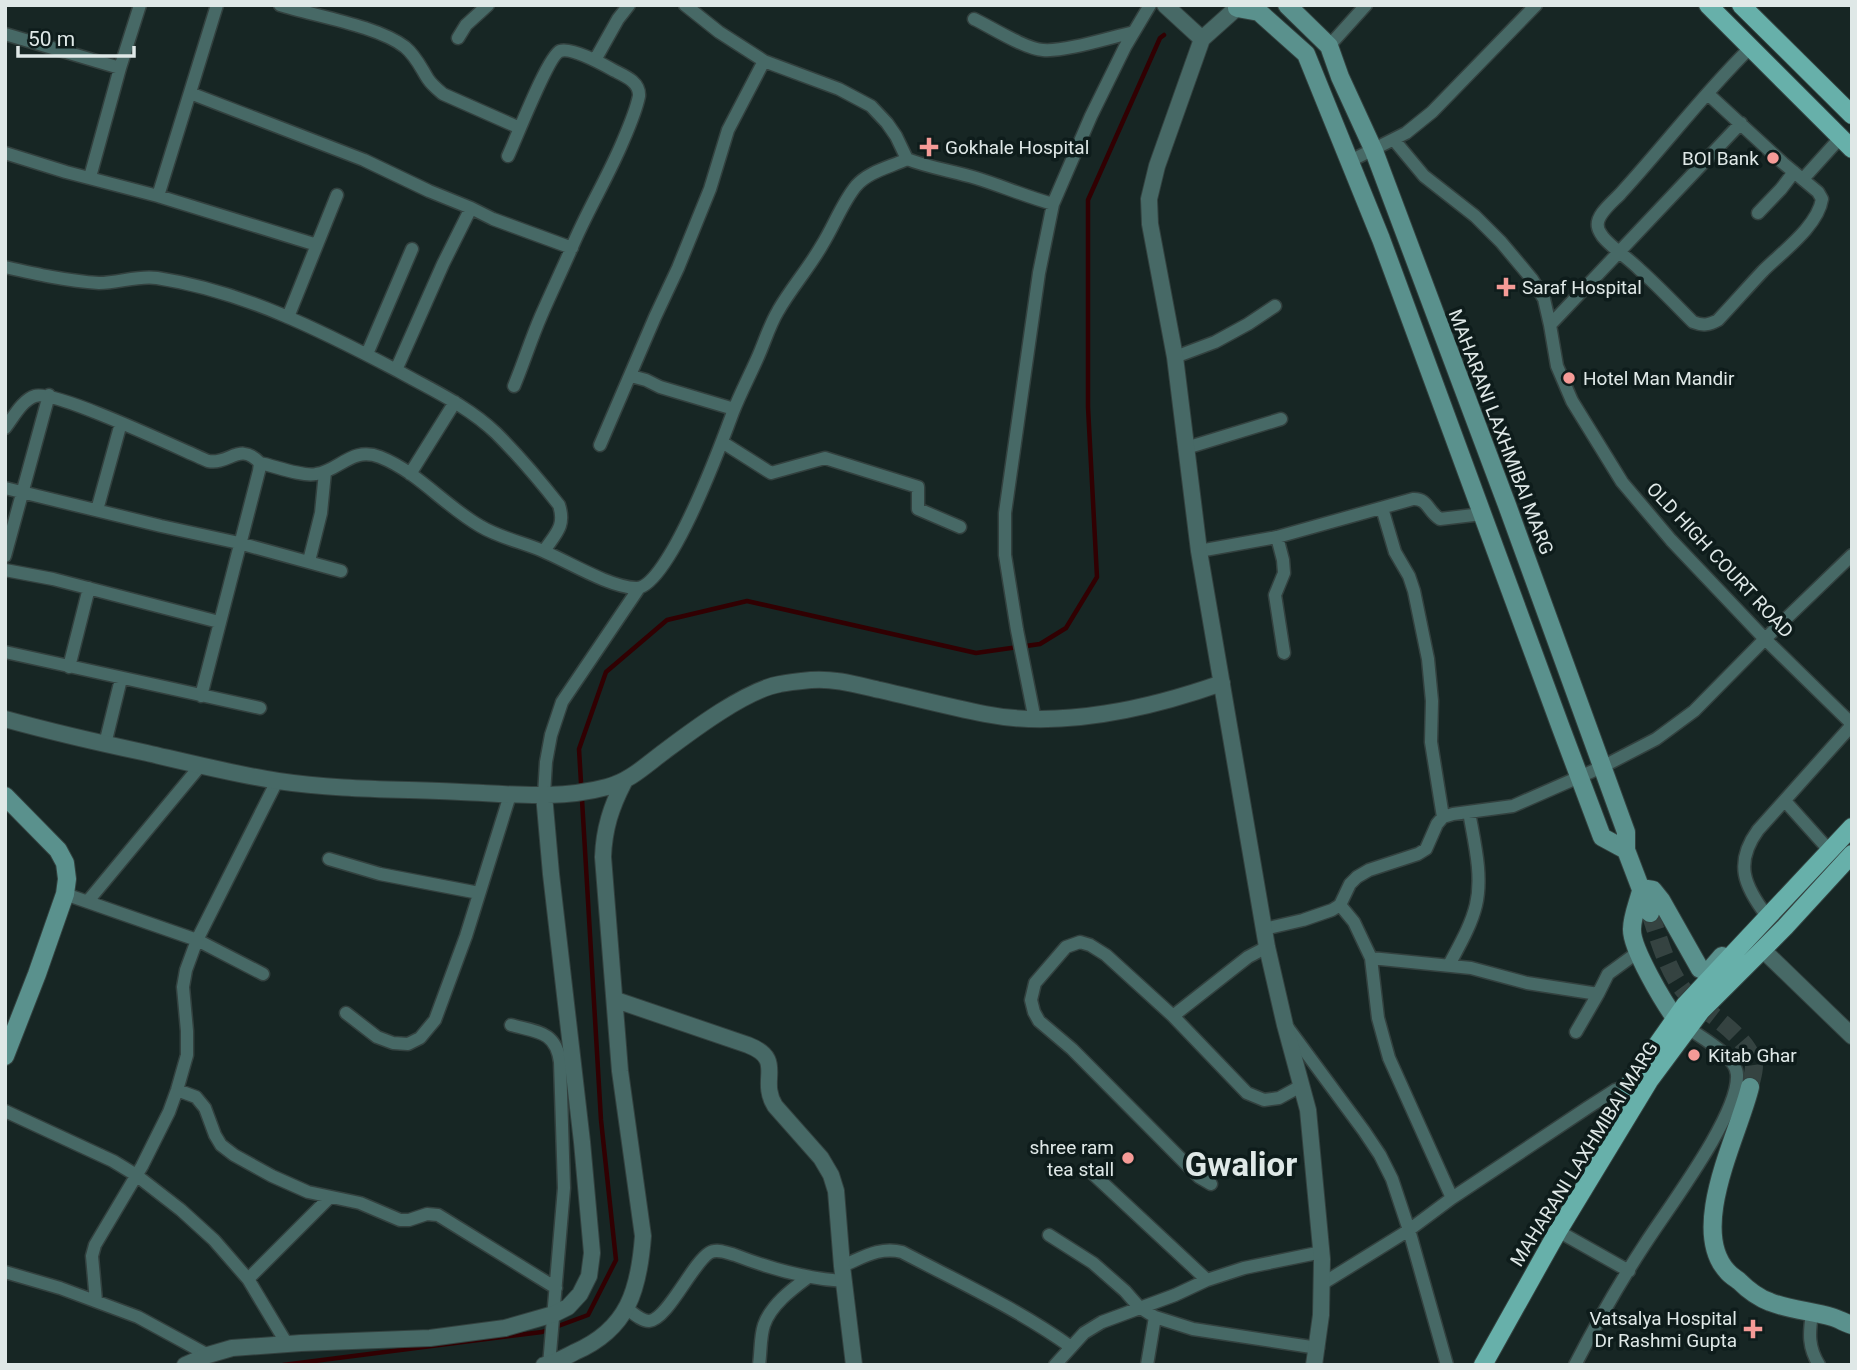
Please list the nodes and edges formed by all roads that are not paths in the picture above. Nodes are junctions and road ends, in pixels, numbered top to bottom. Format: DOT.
graph roads {
  1 [pos="140,5"];
  2 [pos="217,5"];
  3 [pos="280,5"];
  4 [pos="488,5"];
  5 [pos="629,5"];
  6 [pos="684,5"];
  7 [pos="1150,5"];
  8 [pos="1165,5"];
  9 [pos="1287,5"];
  10 [pos="1366,5"];
  11 [pos="1536,5"];
  12 [pos="1708,5"];
  13 [pos="1741,5"];
  14 [pos="1238,7"];
  15 [pos="974,19"];
  16 [pos="1134,32"];
  17 [pos="5,34"];
  18 [pos="458,38"];
  19 [pos="1202,39"];
  20 [pos="1329,46"];
  21 [pos="1750,48"];
  22 [pos="595,60"];
  23 [pos="764,61"];
  24 [pos="120,68"];
  25 [pos="191,93"];
  26 [pos="1708,94"];
  27 [pos="1852,115"];
  28 [pos="1741,122"];
  29 [pos="520,128"];
  30 [pos="1394,140"];
  31 [pos="1846,144"];
  32 [pos="1374,151"];
  33 [pos="5,153"];
  34 [pos="508,156"];
  35 [pos="907,159"];
  36 [pos="1350,162"];
  37 [pos="1799,176"];
  38 [pos="90,177"];
  39 [pos="337,195"];
  40 [pos="158,196"];
  41 [pos="1053,204"];
  42 [pos="471,208"];
  43 [pos="1758,213"];
  44 [pos="317,245"];
  45 [pos="572,248"];
  46 [pos="412,249"];
  47 [pos="1619,250"];
  48 [pos="5,267"];
  49 [pos="1275,306"];
  50 [pos="288,317"];
  51 [pos="1550,326"];
  52 [pos="367,354"];
  53 [pos="1174,357"];
  54 [pos="396,370"];
  55 [pos="631,376"];
  56 [pos="514,386"];
  57 [pos="49,395"];
  58 [pos="455,402"];
  59 [pos="734,409"];
  60 [pos="1281,419"];
  61 [pos="121,423"];
  62 [pos="5,428"];
  63 [pos="722,443"];
  64 [pos="600,445"];
  65 [pos="1186,448"];
  66 [pos="260,463"];
  67 [pos="325,472"];
  68 [pos="410,474"];
  69 [pos="5,488"];
  70 [pos="21,493"];
  71 [pos="1382,508"];
  72 [pos="97,510"];
  73 [pos="1482,514"];
  74 [pos="960,527"];
  75 [pos="1278,537"];
  76 [pos="239,543"];
  77 [pos="544,551"];
  78 [pos="1199,551"];
  79 [pos="1852,555"];
  80 [pos="5,556"];
  81 [pos="309,561"];
  82 [pos="5,570"];
  83 [pos="341,571"];
  84 [pos="89,588"];
  85 [pos="639,589"];
  86 [pos="219,622"];
  87 [pos="1765,639"];
  88 [pos="5,652"];
  89 [pos="1284,653"];
  90 [pos="69,667"];
  91 [pos="121,679"];
  92 [pos="1222,683"];
  93 [pos="201,696"];
  94 [pos="260,708"];
  95 [pos="5,719"];
  96 [pos="1035,720"];
  97 [pos="1852,725"];
  98 [pos="105,744"];
  99 [pos="201,765"];
  100 [pos="1602,767"];
  101 [pos="1580,777"];
  102 [pos="277,780"];
  103 [pos="624,782"];
  104 [pos="510,795"];
  105 [pos="550,795"];
  106 [pos="5,796"];
  107 [pos="1785,801"];
  108 [pos="1469,812"];
  109 [pos="1443,817"];
  110 [pos="1852,827"];
  111 [pos="1626,850"];
  112 [pos="1829,850"];
  113 [pos="1852,853"];
  114 [pos="329,859"];
  115 [pos="1642,891"];
  116 [pos="479,893"];
  117 [pos="65,894"];
  118 [pos="88,901"];
  119 [pos="1340,905"];
  120 [pos="1650,913"];
  121 [pos="1768,916"];
  122 [pos="1264,929"];
  123 [pos="1753,932"];
  124 [pos="197,940"];
  125 [pos="1267,947"];
  126 [pos="1762,949"];
  127 [pos="1638,953"];
  128 [pos="1371,958"];
  129 [pos="1450,965"];
  130 [pos="263,974"];
  131 [pos="1598,994"];
  132 [pos="616,1000"];
  133 [pos="346,1013"];
  134 [pos="1173,1016"];
  135 [pos="1682,1024"];
  136 [pos="511,1025"];
  137 [pos="1285,1026"];
  138 [pos="1576,1032"];
  139 [pos="1852,1036"];
  140 [pos="5,1056"];
  141 [pos="1650,1081"];
  142 [pos="1301,1086"];
  143 [pos="1628,1086"];
  144 [pos="1751,1087"];
  145 [pos="177,1090"];
  146 [pos="5,1111"];
  147 [pos="1091,1172"];
  148 [pos="136,1175"];
  149 [pos="1211,1184"];
  150 [pos="329,1198"];
  151 [pos="1452,1198"];
  152 [pos="1409,1230"];
  153 [pos="1558,1231"];
  154 [pos="1049,1235"];
  155 [pos="1322,1252"];
  156 [pos="1629,1271"];
  157 [pos="5,1272"];
  158 [pos="843,1274"];
  159 [pos="807,1278"];
  160 [pos="248,1279"];
  161 [pos="1207,1280"];
  162 [pos="1322,1284"];
  163 [pos="556,1288"];
  164 [pos="96,1300"];
  165 [pos="1139,1307"];
  166 [pos="626,1308"];
  167 [pos="1812,1314"];
  168 [pos="553,1316"];
  169 [pos="1155,1318"];
  170 [pos="1852,1325"];
  171 [pos="287,1344"];
  172 [pos="1070,1347"];
  173 [pos="1318,1348"];
  174 [pos="208,1355"];
  175 [pos="548,1363"];
  176 [pos="185,1365"];
  177 [pos="759,1365"];
  178 [pos="855,1365"];
  179 [pos="1055,1365"];
  180 [pos="1147,1365"];
  181 [pos="1314,1365"];
  182 [pos="1447,1365"];
  183 [pos="1483,1365"];
  184 [pos="1575,1365"];
  185 [pos="1819,1365"];
  1 -- 24 [label="street"];
  2 -- 25 [label="street"];
  3 -- 29 [label="street"];
  4 -- 18 [label="street"];
  5 -- 22 [label="street"];
  6 -- 23 [label="street"];
  7 -- 16 [label="street"];
  8 -- 19 [label="street"];
  9 -- 20 [label="main road, MAHARANI LAXHMIBAI MARG"];
  10 -- 20 [label="street"];
  11 -- 30 [label="street"];
  12 -- 21 [label="main road"];
  13 -- 27 [label="main road"];
  14 -- 19 [label="street"];
  14 -- 36 [label="main road"];
  15 -- 16 [label="street"];
  16 -- 41 [label="street"];
  17 -- 24 [label="street"];
  19 -- 53 [label="street"];
  20 -- 32 [label="main road, MAHARANI LAXHMIBAI MARG"];
  21 -- 26 [label="street"];
  21 -- 31 [label="main road"];
  22 -- 29 [label="street"];
  22 -- 45 [label="street"];
  23 -- 35 [label="street"];
  23 -- 55 [label="street"];
  24 -- 38 [label="street"];
  25 -- 40 [label="street"];
  25 -- 42 [label="street"];
  26 -- 28 [label="street"];
  26 -- 47 [label="street"];
  28 -- 37 [label="street"];
  28 -- 47 [label="street"];
  29 -- 34 [label="street"];
  30 -- 32 [label="street"];
  30 -- 51 [label="street, OLD HIGH COURT ROAD"];
  31 -- 37 [label="street"];
  32 -- 36 [label="street"];
  32 -- 100 [label="main road, MAHARANI LAXHMIBAI MARG"];
  33 -- 38 [label="street"];
  35 -- 41 [label="street"];
  35 -- 59 [label="street"];
  36 -- 73 [label="main road"];
  37 -- 43 [label="street"];
  37 -- 47 [label="street"];
  38 -- 40 [label="street"];
  39 -- 44 [label="street"];
  40 -- 44 [label="street"];
  41 -- 96 [label="street"];
  42 -- 45 [label="street"];
  42 -- 54 [label="street"];
  44 -- 50 [label="street"];
  45 -- 56 [label="street"];
  46 -- 52 [label="street"];
  47 -- 51 [label="street"];
  48 -- 50 [label="street"];
  49 -- 53 [label="street"];
  50 -- 52 [label="street"];
  51 -- 87 [label="street, OLD HIGH COURT ROAD"];
  52 -- 54 [label="street"];
  53 -- 65 [label="street"];
  54 -- 58 [label="street"];
  55 -- 59 [label="street"];
  55 -- 64 [label="street"];
  57 -- 61 [label="street"];
  57 -- 62 [label="street"];
  57 -- 70 [label="street"];
  58 -- 68 [label="street"];
  58 -- 77 [label="street"];
  59 -- 63 [label="street"];
  60 -- 65 [label="street"];
  61 -- 66 [label="street"];
  61 -- 72 [label="street"];
  63 -- 74 [label="street"];
  63 -- 85 [label="street"];
  65 -- 78 [label="street"];
  66 -- 67 [label="street"];
  66 -- 76 [label="street"];
  67 -- 68 [label="street"];
  67 -- 81 [label="street"];
  68 -- 77 [label="street"];
  69 -- 70 [label="street"];
  70 -- 72 [label="street"];
  70 -- 80 [label="street"];
  71 -- 73 [label="street"];
  71 -- 75 [label="street"];
  71 -- 109 [label="street"];
  72 -- 76 [label="street"];
  73 -- 101 [label="main road"];
  75 -- 78 [label="street"];
  75 -- 89 [label="street"];
  76 -- 81 [label="street"];
  76 -- 86 [label="street"];
  77 -- 85 [label="street"];
  78 -- 92 [label="street"];
  79 -- 87 [label="street"];
  81 -- 83 [label="street"];
  82 -- 84 [label="street"];
  84 -- 86 [label="street"];
  84 -- 90 [label="street"];
  85 -- 105 [label="street"];
  86 -- 93 [label="street"];
  87 -- 97 [label="street, OLD HIGH COURT ROAD"];
  87 -- 100 [label="street"];
  88 -- 90 [label="street"];
  90 -- 91 [label="street"];
  91 -- 93 [label="street"];
  91 -- 98 [label="street"];
  92 -- 96 [label="street"];
  92 -- 122 [label="street"];
  93 -- 94 [label="street"];
  95 -- 98 [label="street"];
  96 -- 103 [label="street"];
  97 -- 107 [label="street, OLD HIGH COURT ROAD"];
  98 -- 99 [label="street"];
  99 -- 102 [label="street"];
  99 -- 118 [label="street"];
  100 -- 101 [label="street"];
  100 -- 111 [label="main road, MAHARANI LAXHMIBAI MARG"];
  101 -- 108 [label="street"];
  101 -- 111 [label="main road"];
  102 -- 104 [label="street"];
  102 -- 124 [label="street"];
  103 -- 105 [label="street"];
  103 -- 132 [label="street"];
  104 -- 105 [label="street"];
  104 -- 116 [label="street"];
  105 -- 168 [label="street"];
  106 -- 117 [label="main road"];
  107 -- 112 [label="street"];
  107 -- 121 [label="street, OLD HIGH COURT ROAD"];
  108 -- 109 [label="street"];
  108 -- 129 [label="street"];
  109 -- 119 [label="street"];
  110 -- 112 [label="main road"];
  111 -- 115 [label="main road, MAHARANI LAXHMIBAI MARG"];
  112 -- 121 [label="main road"];
  113 -- 126 [label="main road, MAHARANI LAXHMIBAI MARG"];
  114 -- 116 [label="street"];
  115 -- 120 [label="main road, MAHARANI LAXHMIBAI MARG"];
  115 -- 123 [label="main road"];
  115 -- 127 [label="main road"];
  116 -- 133 [label="street"];
  117 -- 118 [label="street"];
  117 -- 140 [label="main road"];
  118 -- 124 [label="street"];
  119 -- 122 [label="street"];
  119 -- 128 [label="street"];
  121 -- 123 [label="main road"];
  122 -- 125 [label="street"];
  123 -- 135 [label="main road"];
  124 -- 130 [label="street"];
  124 -- 145 [label="street"];
  125 -- 134 [label="street"];
  125 -- 137 [label="street"];
  126 -- 135 [label="main road, MAHARANI LAXHMIBAI MARG"];
  126 -- 139 [label="street"];
  127 -- 131 [label="street"];
  127 -- 135 [label="main road"];
  128 -- 129 [label="street"];
  128 -- 151 [label="street"];
  129 -- 131 [label="street"];
  131 -- 138 [label="street"];
  132 -- 158 [label="street"];
  132 -- 166 [label="street"];
  134 -- 142 [label="street"];
  134 -- 149 [label="street"];
  135 -- 141 [label="main road, MAHARANI LAXHMIBAI MARG"];
  135 -- 143 [label="main road"];
  135 -- 156 [label="street"];
  136 -- 163 [label="street"];
  137 -- 142 [label="street"];
  137 -- 152 [label="street"];
  141 -- 143 [label="street"];
  141 -- 153 [label="main road, MAHARANI LAXHMIBAI MARG"];
  142 -- 155 [label="street"];
  143 -- 151 [label="street"];
  144 -- 167 [label="main road"];
  145 -- 148 [label="street"];
  145 -- 150 [label="street"];
  146 -- 148 [label="street"];
  147 -- 161 [label="street"];
  148 -- 160 [label="street"];
  148 -- 164 [label="street"];
  150 -- 160 [label="street"];
  150 -- 163 [label="street"];
  151 -- 152 [label="street"];
  152 -- 162 [label="street"];
  152 -- 182 [label="street"];
  153 -- 156 [label="street"];
  153 -- 183 [label="main road, MAHARANI LAXHMIBAI MARG"];
  154 -- 165 [label="street"];
  155 -- 161 [label="street"];
  155 -- 162 [label="street"];
  156 -- 184 [label="street"];
  157 -- 164 [label="street"];
  158 -- 159 [label="street"];
  158 -- 172 [label="street"];
  158 -- 178 [label="street"];
  159 -- 166 [label="street"];
  159 -- 177 [label="street"];
  160 -- 171 [label="street"];
  161 -- 165 [label="street"];
  162 -- 173 [label="street"];
  163 -- 168 [label="street"];
  164 -- 174 [label="street"];
  165 -- 169 [label="street"];
  165 -- 172 [label="street"];
  166 -- 175 [label="street"];
  167 -- 170 [label="main road"];
  167 -- 185 [label="street"];
  168 -- 171 [label="street"];
  168 -- 175 [label="street"];
  169 -- 173 [label="street"];
  169 -- 180 [label="street"];
  171 -- 174 [label="street"];
  172 -- 179 [label="street"];
  173 -- 181 [label="street"];
  174 -- 176 [label="street"];
}
